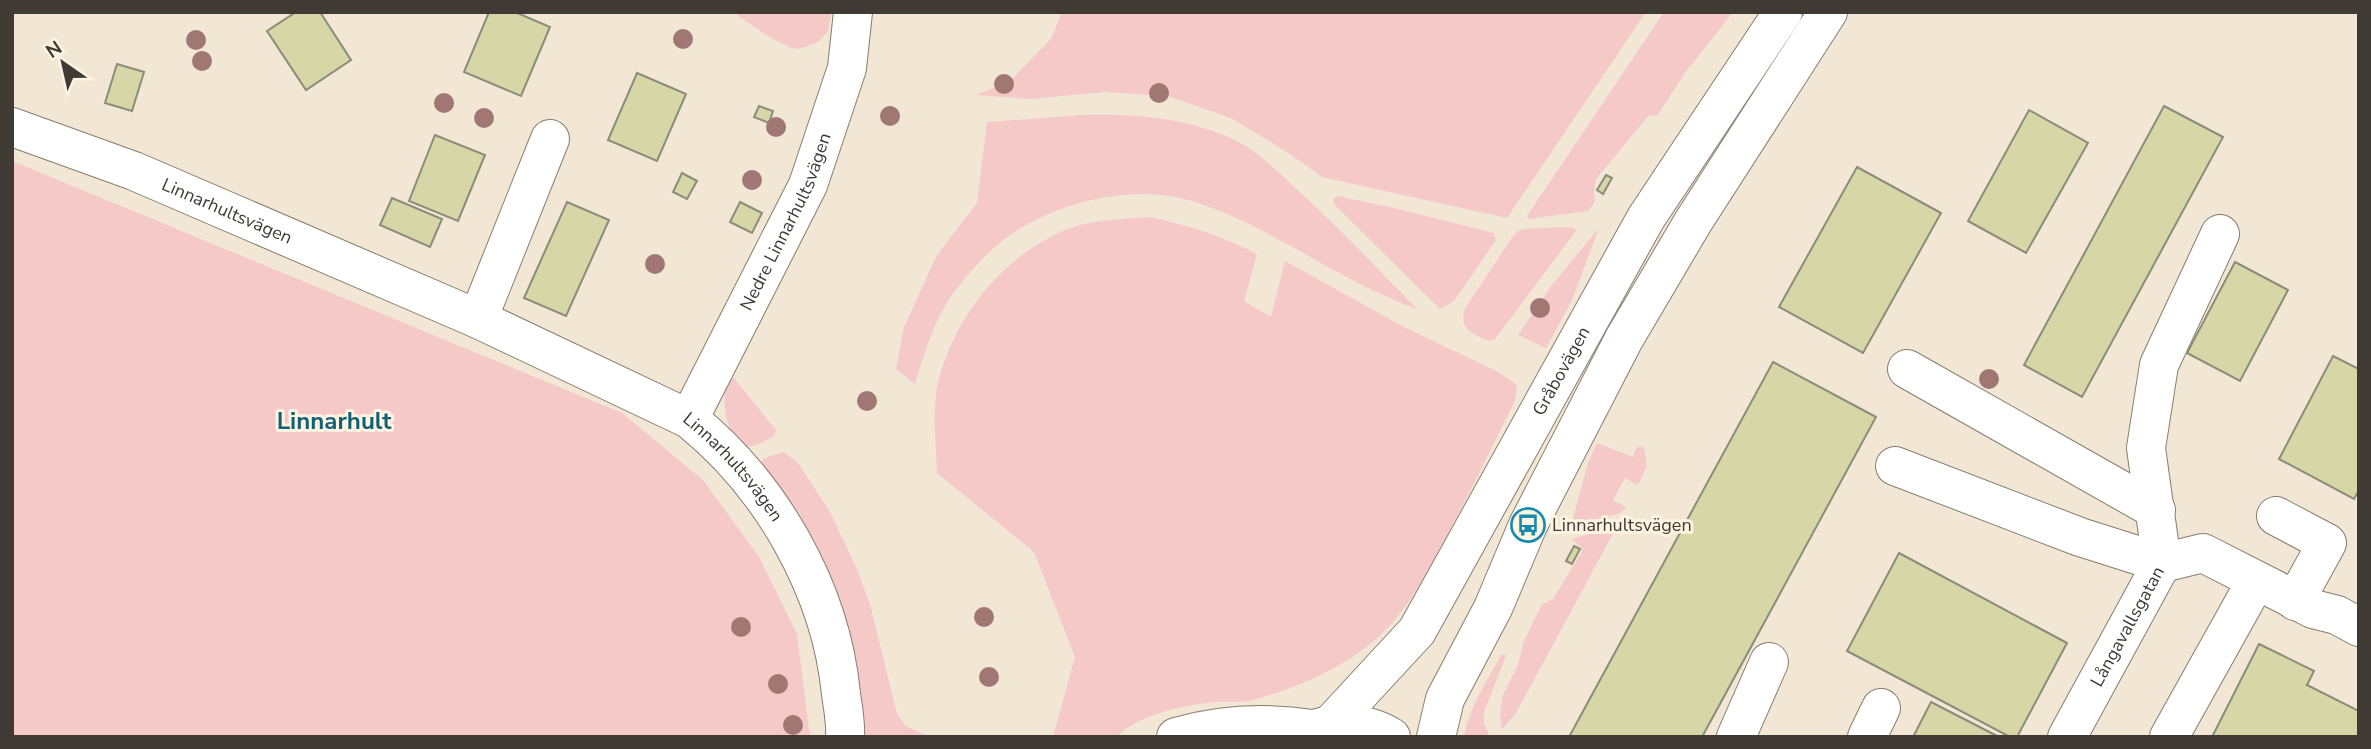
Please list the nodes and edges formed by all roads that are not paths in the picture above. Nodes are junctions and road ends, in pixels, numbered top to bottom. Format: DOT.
graph roads {
  1 [pos="853,12"];
  2 [pos="1783,12"];
  3 [pos="1828,12"];
  4 [pos="12,127"];
  5 [pos="550,139"];
  6 [pos="2220,234"];
  7 [pos="478,319"];
  8 [pos="1907,369"];
  9 [pos="689,419"];
  10 [pos="1895,466"];
  11 [pos="2156,510"];
  12 [pos="2276,516"];
  13 [pos="2162,563"];
  14 [pos="2256,581"];
  15 [pos="2295,601"];
  16 [pos="2359,627"];
  17 [pos="1769,663"];
  18 [pos="1313,730"];
  19 [pos="845,737"];
  20 [pos="1176,737"];
  21 [pos="1391,737"];
  22 [pos="1436,737"];
  23 [pos="1736,737"];
  24 [pos="2067,737"];
  25 [pos="2169,737"];
  1 -- 9 [label="street, Nedre Linnarhultsvägen"];
  2 -- 18 [label="street, Gråbovägen"];
  3 -- 22 [label="street"];
  4 -- 7 [label="street, Linnarhultsvägen"];
  5 -- 7 [label="street"];
  6 -- 11 [label="street, Långavallsgatan"];
  7 -- 9 [label="street, Linnarhultsvägen"];
  8 -- 11 [label="street"];
  9 -- 19 [label="street, Linnarhultsvägen"];
  10 -- 13 [label="street"];
  11 -- 13 [label="street, Långavallsgatan"];
  12 -- 15 [label="street"];
  13 -- 14 [label="street"];
  13 -- 24 [label="street, Långavallsgatan"];
  14 -- 15 [label="street"];
  14 -- 25 [label="street"];
  15 -- 16 [label="street"];
  17 -- 23 [label="street"];
  18 -- 20 [label="street"];
  18 -- 21 [label="street"];
}
